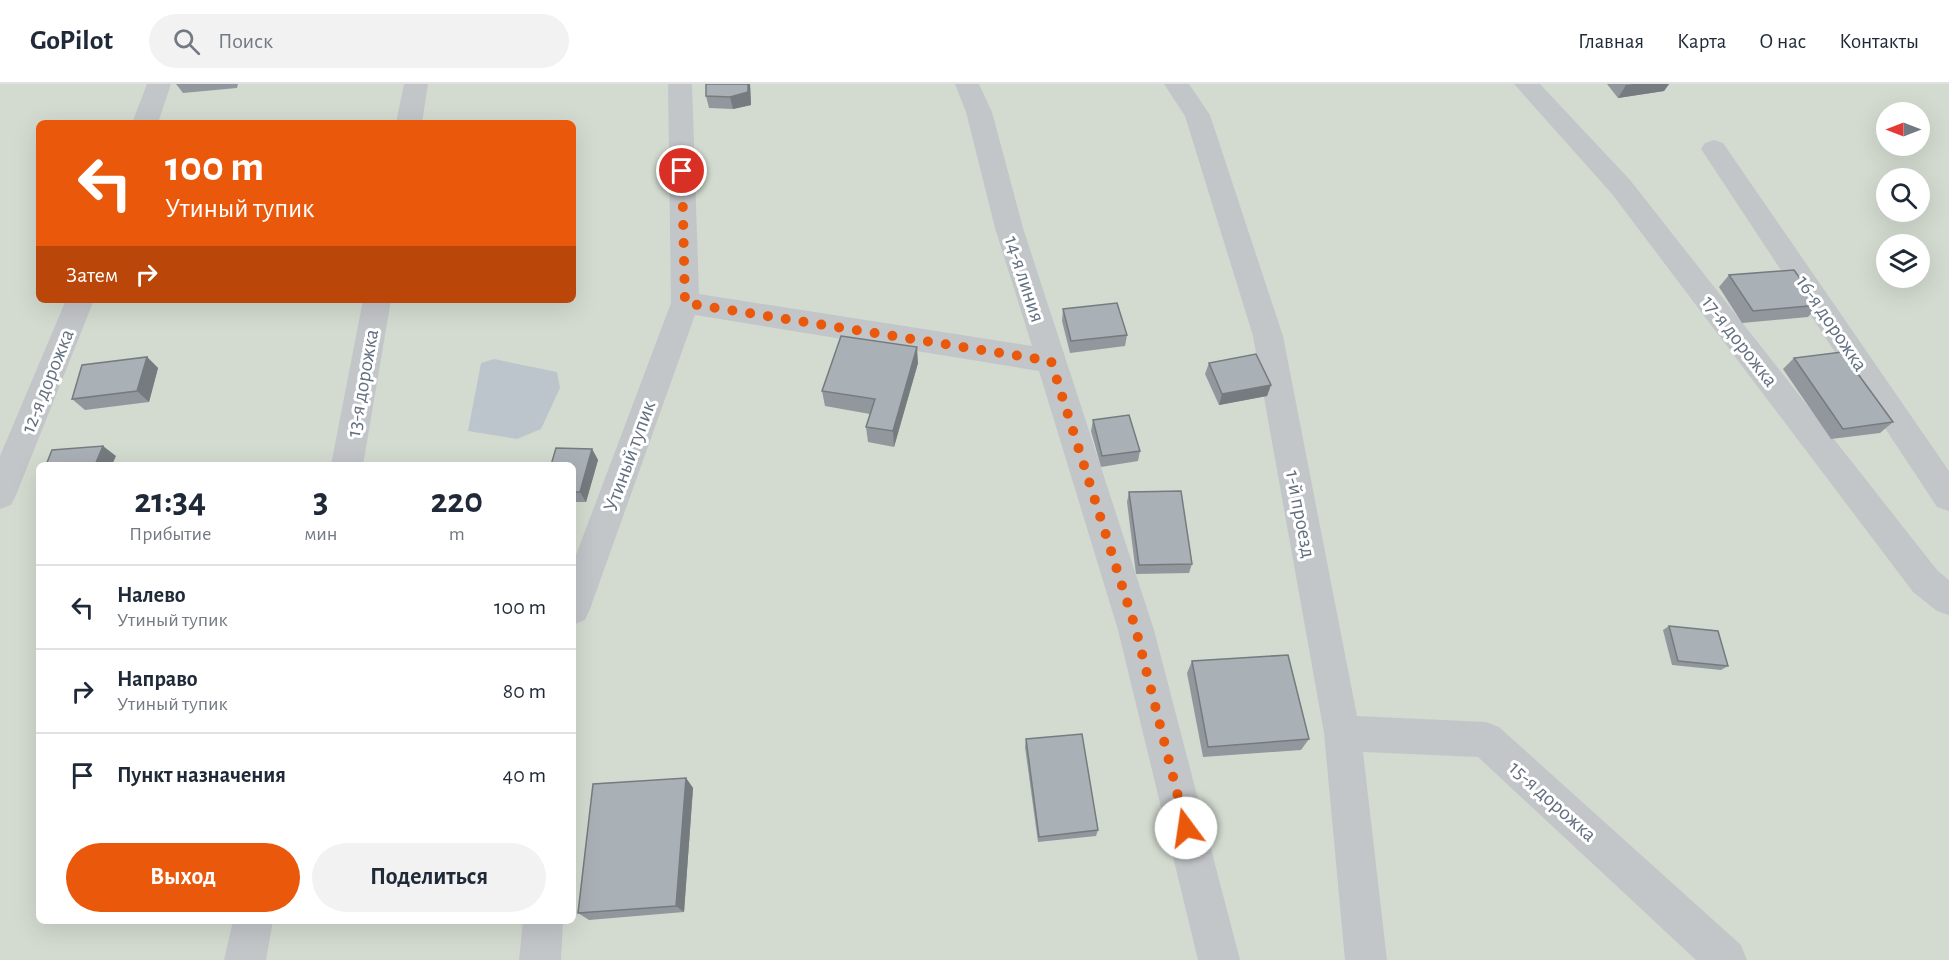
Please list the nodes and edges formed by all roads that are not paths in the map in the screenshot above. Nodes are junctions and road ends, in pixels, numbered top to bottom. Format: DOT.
graph roads {
  1 [pos="159,84"];
  2 [pos="416,84"];
  3 [pos="680,84"];
  4 [pos="967,84"];
  5 [pos="1176,84"];
  6 [pos="1526,84"];
  7 [pos="146,120"];
  8 [pos="410,120"];
  9 [pos="1714,149"];
  10 [pos="79,303"];
  11 [pos="376,303"];
  12 [pos="685,303"];
  13 [pos="1051,361"];
  14 [pos="348,462"];
  15 [pos="0,495"];
  16 [pos="1949,497"];
  17 [pos="1949,600"];
  18 [pos="576,601"];
  19 [pos="1342,733"];
  20 [pos="252,924"];
  21 [pos="543,924"];
  22 [pos="245,960"];
  23 [pos="540,960"];
  24 [pos="1219,960"];
  25 [pos="1366,960"];
  26 [pos="1726,960"];
  1 -- 7 [label="street"];
  2 -- 8 [label="street"];
  3 -- 12 [label="street, Утиный тупик"];
  4 -- 13 [label="street, 14-я линия"];
  5 -- 19 [label="street, 1-й проезд"];
  6 -- 17 [label="street, 17-я дорожка"];
  9 -- 16 [label="street, 16-я дорожка"];
  10 -- 15 [label="street, 12-я дорожка"];
  11 -- 14 [label="street, 13-я дорожка"];
  12 -- 13 [label="street"];
  12 -- 18 [label="street, Утиный тупик"];
  13 -- 24 [label="street, 14-я линия"];
  19 -- 25 [label="street, 1-й проезд"];
  19 -- 26 [label="street, 15-я дорожка"];
  20 -- 22 [label="street"];
  21 -- 23 [label="street"];
}
